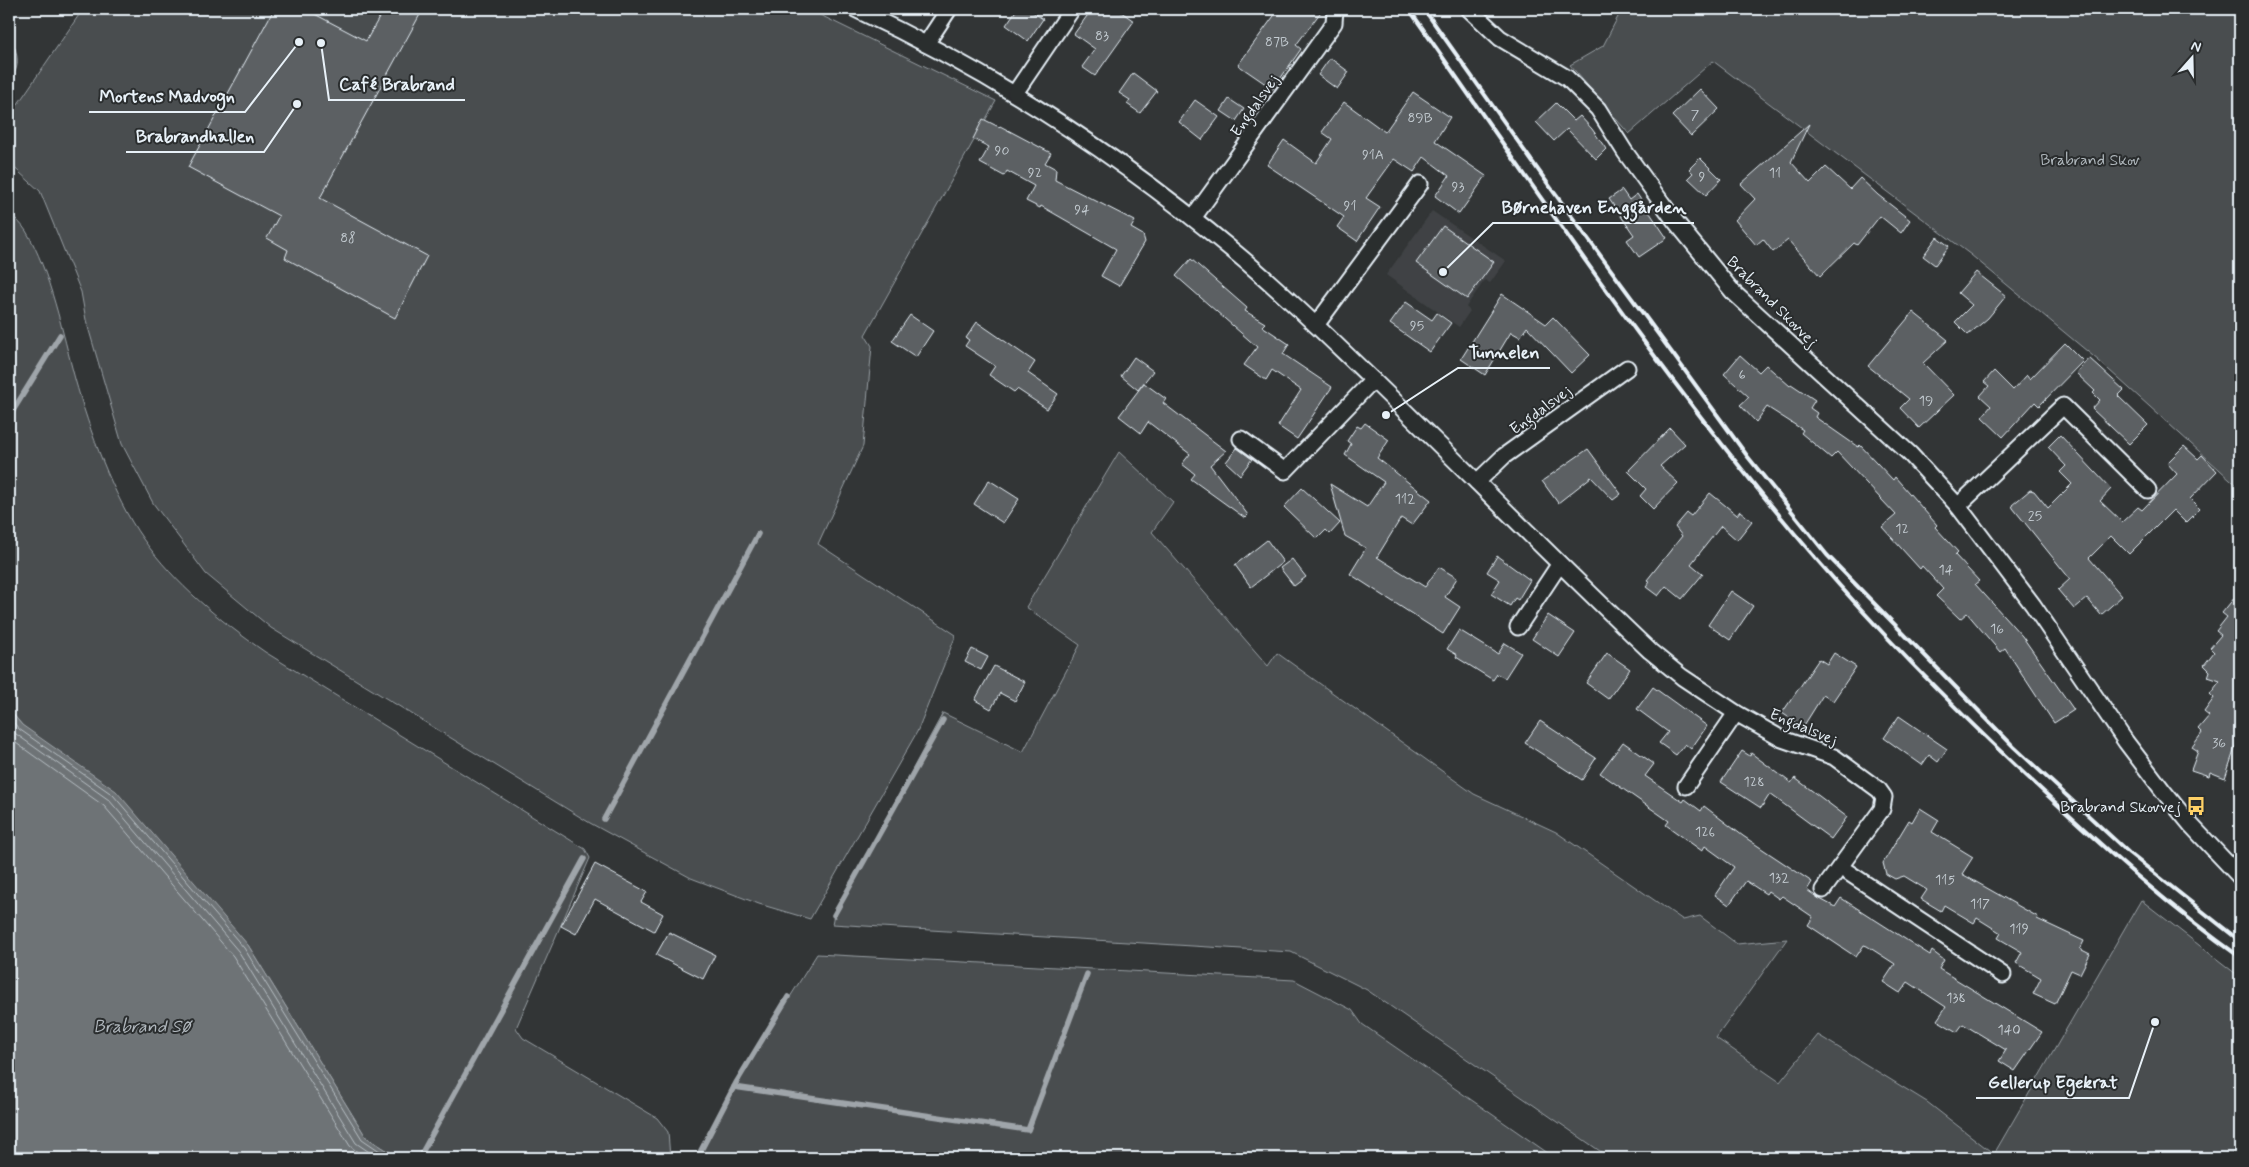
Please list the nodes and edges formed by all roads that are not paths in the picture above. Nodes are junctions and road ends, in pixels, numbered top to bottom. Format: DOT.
graph roads {
  1 [pos="855,9"];
  2 [pos="949,9"];
  3 [pos="1072,9"];
  4 [pos="1335,9"];
  5 [pos="1469,9"];
  6 [pos="926,44"];
  7 [pos="1015,93"];
  8 [pos="1420,184"];
  9 [pos="1193,218"];
  10 [pos="1316,325"];
  11 [pos="1627,368"];
  12 [pos="1373,380"];
  13 [pos="1241,439"];
  14 [pos="1477,482"];
  15 [pos="2148,490"];
  16 [pos="1958,506"];
  17 [pos="1559,565"];
  18 [pos="1518,627"];
  19 [pos="1736,713"];
  20 [pos="1686,786"];
  21 [pos="1840,867"];
  22 [pos="2240,877"];
  23 [pos="1823,890"];
  24 [pos="2003,975"];
  1 -- 6 [label="street, Engdalsvej"];
  2 -- 6 [label="street"];
  3 -- 7 [label="street"];
  4 -- 9 [label="street, Engdalsvej"];
  5 -- 16 [label="street, Brabrand Skovvej"];
  6 -- 7 [label="street, Engdalsvej"];
  7 -- 9 [label="street, Engdalsvej"];
  8 -- 10 [label="street"];
  9 -- 10 [label="street, Engdalsvej"];
  10 -- 12 [label="street, Engdalsvej"];
  11 -- 14 [label="street, Engdalsvej"];
  12 -- 13 [label="street"];
  12 -- 14 [label="street, Engdalsvej"];
  14 -- 17 [label="street, Engdalsvej"];
  15 -- 16 [label="street"];
  16 -- 22 [label="street, Brabrand Skovvej"];
  17 -- 18 [label="street"];
  17 -- 19 [label="street, Engdalsvej"];
  19 -- 20 [label="street"];
  19 -- 21 [label="street, Engdalsvej"];
  21 -- 23 [label="street, Engdalsvej"];
  21 -- 24 [label="street"];
}
